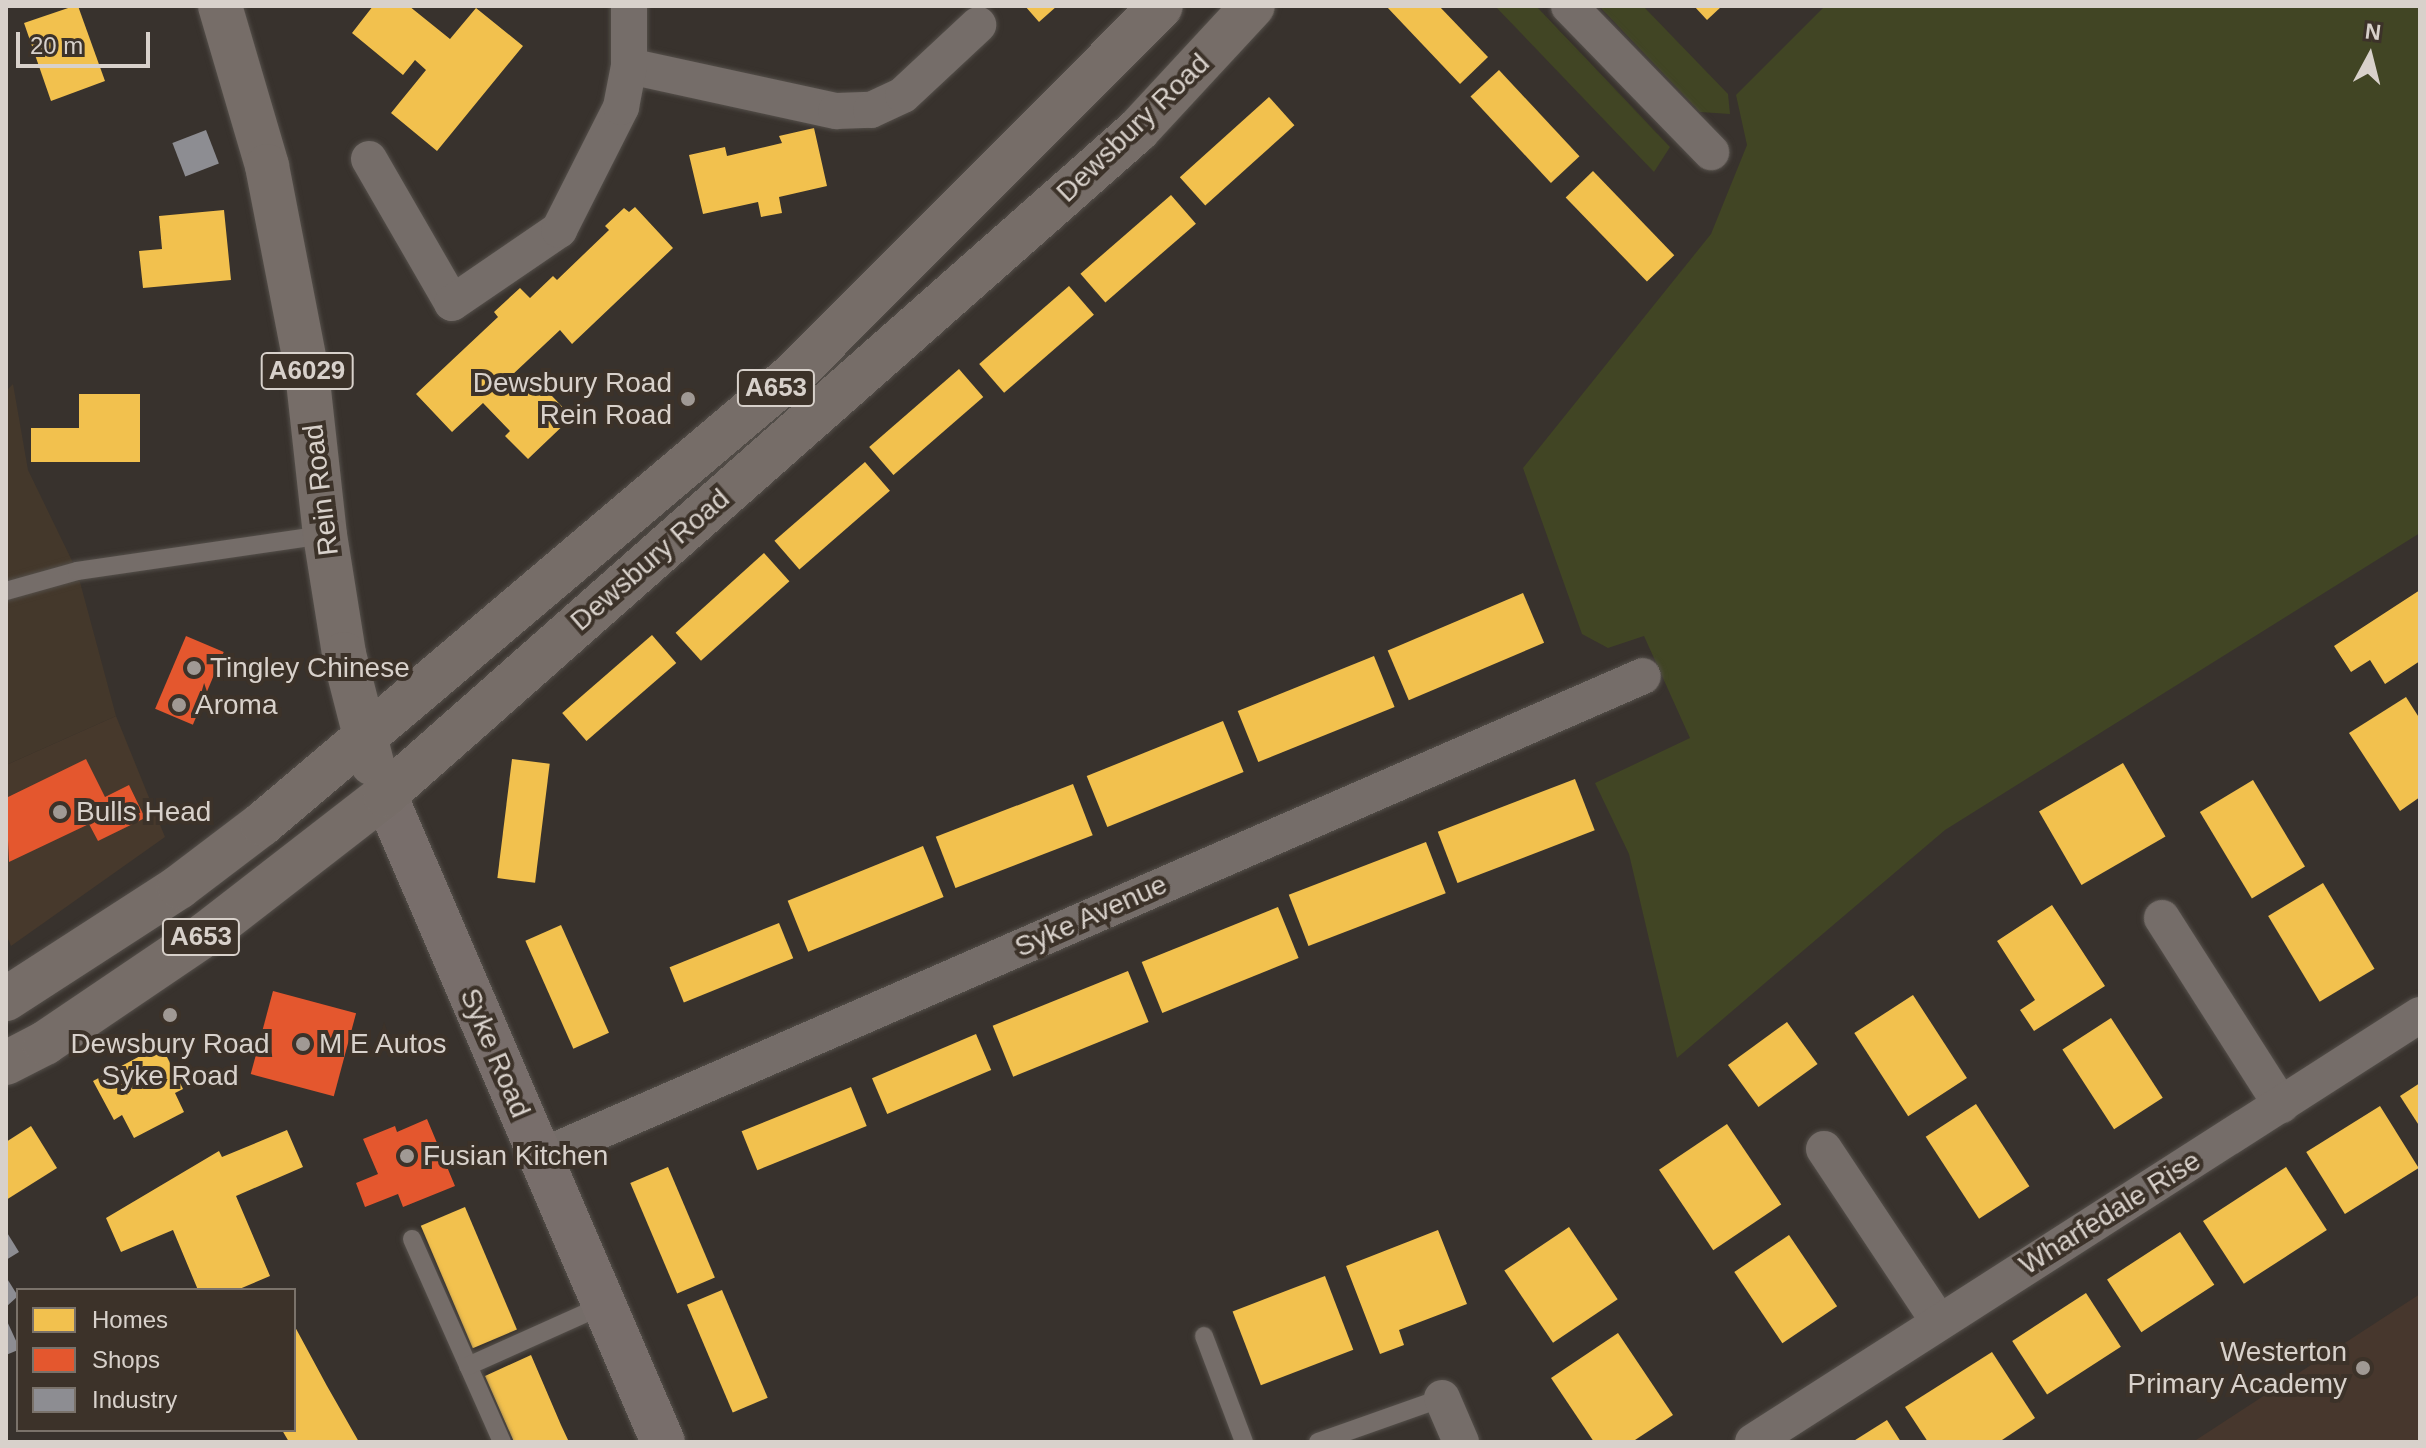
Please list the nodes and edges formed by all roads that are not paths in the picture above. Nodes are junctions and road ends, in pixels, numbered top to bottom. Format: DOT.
graph roads {
  1 [pos="220,6"];
  2 [pos="629,6"];
  3 [pos="1161,6"];
  4 [pos="1253,6"];
  5 [pos="1569,6"];
  6 [pos="978,25"];
  7 [pos="629,66"];
  8 [pos="1711,152"];
  9 [pos="369,159"];
  10 [pos="325,535"];
  11 [pos="6,591"];
  12 [pos="1643,676"];
  13 [pos="364,741"];
  14 [pos="385,795"];
  15 [pos="2162,918"];
  16 [pos="6,999"];
  17 [pos="2420,1015"];
  18 [pos="6,1063"];
  19 [pos="2281,1105"];
  20 [pos="1824,1149"];
  21 [pos="540,1157"];
  22 [pos="412,1239"];
  23 [pos="604,1305"];
  24 [pos="1939,1322"];
  25 [pos="1204,1336"];
  26 [pos="468,1366"];
  27 [pos="1442,1398"];
  28 [pos="502,1442"];
  29 [pos="663,1442"];
  30 [pos="1244,1442"];
  31 [pos="1318,1442"];
  32 [pos="1461,1442"];
  33 [pos="1753,1442"];
  1 -- 10 [label="main road, Rein Road / A6029"];
  2 -- 7 [label="street"];
  3 -- 13 [label="main road, Dewsbury Road / A653"];
  4 -- 14 [label="main road, Dewsbury Road / A653"];
  5 -- 8 [label="street"];
  6 -- 7 [label="street"];
  7 -- 9 [label="street"];
  10 -- 11 [label="lane"];
  10 -- 13 [label="main road, Rein Road / A6029"];
  12 -- 21 [label="street, Syke Avenue"];
  13 -- 14 [label="main road, Rein Road"];
  13 -- 16 [label="main road, Dewsbury Road / A653"];
  14 -- 18 [label="main road, Dewsbury Road / A653"];
  14 -- 21 [label="street, Syke Road"];
  15 -- 19 [label="street"];
  17 -- 19 [label="street, Wharfedale Rise"];
  19 -- 24 [label="street, Wharfedale Rise"];
  20 -- 24 [label="street"];
  21 -- 23 [label="street, Syke Road"];
  22 -- 26 [label="lane"];
  23 -- 26 [label="lane"];
  23 -- 29 [label="street, Syke Road"];
  24 -- 33 [label="street, Wharfedale Rise"];
  25 -- 30 [label="lane"];
  26 -- 28 [label="lane"];
  27 -- 31 [label="lane"];
  27 -- 32 [label="street"];
}
